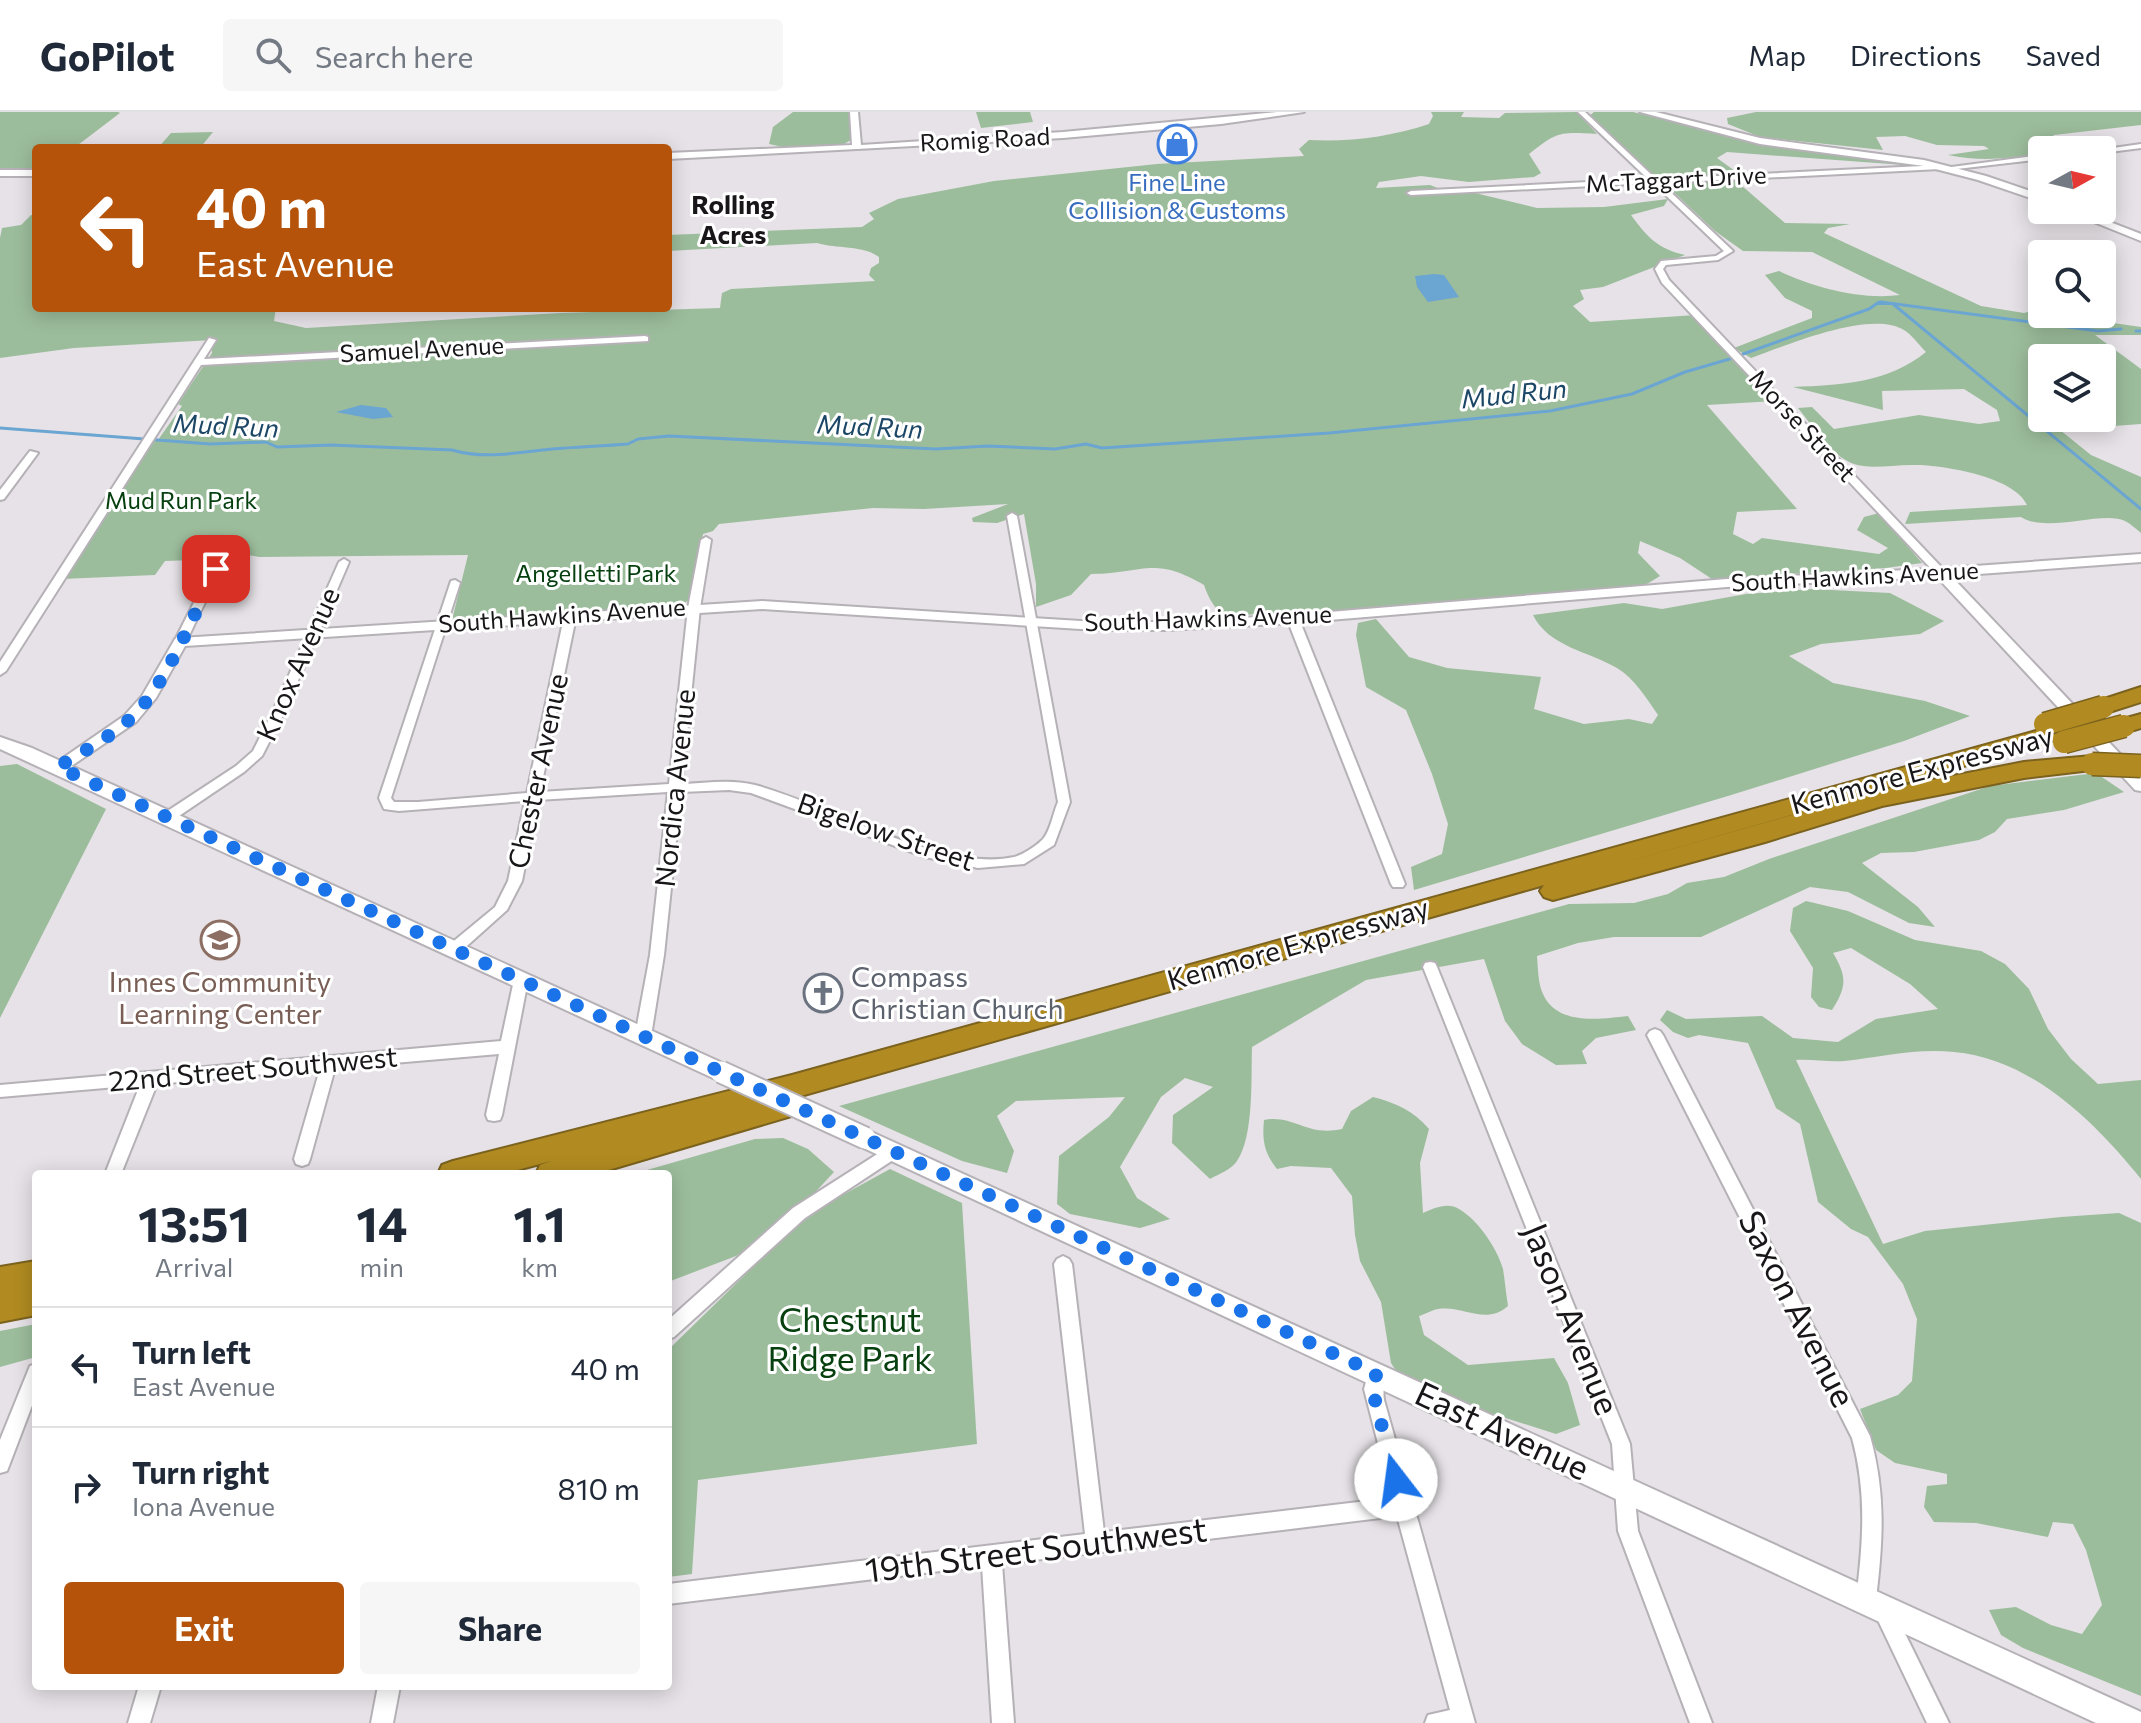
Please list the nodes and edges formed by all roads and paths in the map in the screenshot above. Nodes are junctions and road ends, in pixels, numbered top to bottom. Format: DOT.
graph roads {
  1 [pos="854,112"];
  2 [pos="1300,112"];
  3 [pos="1581,112"];
  4 [pos="1645,112"];
  5 [pos="2141,146"];
  6 [pos="857,148"];
  7 [pos="2116,149"];
  8 [pos="672,156"];
  9 [pos="1889,157"];
  10 [pos="2028,159"];
  11 [pos="1904,168"];
  12 [pos="1944,168"];
  13 [pos="0,173"];
  14 [pos="32,173"];
  15 [pos="1653,181"];
  16 [pos="1411,193"];
  17 [pos="2028,195"];
  18 [pos="2105,224"];
  19 [pos="2141,238"];
  20 [pos="645,339"];
  21 [pos="212,340"];
  22 [pos="198,362"];
  23 [pos="33,453"];
  24 [pos="0,497"];
  25 [pos="1012,516"];
  26 [pos="706,540"];
  27 [pos="2141,558"];
  28 [pos="344,562"];
  29 [pos="216,569"];
  30 [pos="1940,572"];
  31 [pos="455,583"];
  32 [pos="694,608"];
  33 [pos="570,617"];
  34 [pos="1293,619"];
  35 [pos="1032,622"];
  36 [pos="444,623"];
  37 [pos="313,633"];
  38 [pos="180,642"];
  39 [pos="0,671"];
  40 [pos="2141,694"];
  41 [pos="2141,709"];
  42 [pos="2120,718"];
  43 [pos="2054,733"];
  44 [pos="0,743"];
  45 [pos="2141,766"];
  46 [pos="58,767"];
  47 [pos="2141,786"];
  48 [pos="676,788"];
  49 [pos="533,796"];
  50 [pos="1881,798"];
  51 [pos="168,817"];
  52 [pos="1398,884"];
  53 [pos="454,949"];
  54 [pos="1430,967"];
  55 [pos="521,980"];
  56 [pos="1655,1035"];
  57 [pos="643,1036"];
  58 [pos="506,1047"];
  59 [pos="329,1063"];
  60 [pos="151,1078"];
  61 [pos="0,1091"];
  62 [pos="494,1115"];
  63 [pos="893,1151"];
  64 [pos="302,1159"];
  65 [pos="115,1170"];
  66 [pos="469,1170"];
  67 [pos="565,1170"];
  68 [pos="0,1264"];
  69 [pos="1063,1264"];
  70 [pos="32,1268"];
  71 [pos="32,1276"];
  72 [pos="0,1281"];
  73 [pos="32,1301"];
  74 [pos="0,1307"];
  75 [pos="672,1327"];
  76 [pos="1376,1373"];
  77 [pos="32,1382"];
  78 [pos="0,1464"];
  79 [pos="1626,1488"];
  80 [pos="1403,1506"];
  81 [pos="1096,1543"];
  82 [pos="991,1555"];
  83 [pos="672,1594"];
  84 [pos="1874,1603"];
  85 [pos="149,1690"];
  86 [pos="388,1690"];
  87 [pos="1463,1721"];
  88 [pos="139,1723"];
  89 [pos="382,1723"];
  90 [pos="1003,1723"];
  91 [pos="1436,1723"];
  92 [pos="1701,1723"];
  93 [pos="1938,1723"];
  94 [pos="2130,1723"];
  1 -- 6 [label="street"];
  2 -- 6 [label="street, Romig Road"];
  3 -- 15 [label="street, Morse Street"];
  4 -- 9 [label="main road"];
  5 -- 7 [label="street"];
  6 -- 8 [label="street, Romig Road"];
  9 -- 11 [label="main road"];
  9 -- 12 [label="main road"];
  10 -- 12 [label="street, McTaggart Drive"];
  11 -- 12 [label="street, McTaggart Drive"];
  11 -- 15 [label="street, McTaggart Drive"];
  12 -- 17 [label="main road"];
  13 -- 14 [label="street"];
  15 -- 16 [label="street, McTaggart Drive"];
  15 -- 30 [label="street, Morse Street"];
  18 -- 19 [label="main road"];
  20 -- 22 [label="street, Samuel Avenue"];
  21 -- 22 [label="street"];
  22 -- 39 [label="street"];
  23 -- 24 [label="street"];
  25 -- 35 [label="street, Bigelow Street"];
  26 -- 32 [label="street, Nordica Avenue"];
  27 -- 30 [label="street, South Hawkins Avenue"];
  28 -- 37 [label="street, Knox Avenue"];
  29 -- 38 [label="street"];
  30 -- 34 [label="street, South Hawkins Avenue"];
  30 -- 47 [label="street, Morse Street"];
  31 -- 36 [label="street"];
  32 -- 33 [label="street, South Hawkins Avenue"];
  32 -- 35 [label="street, South Hawkins Avenue"];
  32 -- 48 [label="street, Nordica Avenue"];
  33 -- 36 [label="street, South Hawkins Avenue"];
  33 -- 49 [label="street, Chester Avenue"];
  34 -- 35 [label="street, South Hawkins Avenue"];
  34 -- 52 [label="street"];
  35 -- 48 [label="street, Bigelow Street"];
  36 -- 37 [label="street, South Hawkins Avenue"];
  36 -- 49 [label="street, Bigelow Street"];
  37 -- 38 [label="street, South Hawkins Avenue"];
  37 -- 51 [label="street, Knox Avenue"];
  38 -- 46 [label="street"];
  40 -- 42 [label="highway"];
  41 -- 42 [label="highway"];
  42 -- 43 [label="highway, bridge"];
  43 -- 50 [label="highway"];
  43 -- 66 [label="highway, Kenmore Expressway"];
  44 -- 46 [label="main road, East Avenue"];
  45 -- 50 [label="highway, bridge"];
  46 -- 51 [label="main road, East Avenue"];
  48 -- 49 [label="street, Bigelow Street"];
  48 -- 57 [label="street, Nordica Avenue"];
  49 -- 53 [label="street, Chester Avenue"];
  50 -- 67 [label="highway, Kenmore Expressway"];
  51 -- 53 [label="main road, East Avenue"];
  53 -- 55 [label="main road, East Avenue"];
  54 -- 79 [label="street, Jason Avenue"];
  55 -- 57 [label="main road, East Avenue"];
  55 -- 58 [label="street"];
  56 -- 84 [label="street, Saxon Avenue"];
  57 -- 63 [label="main road, East Avenue, bridge"];
  58 -- 59 [label="street, 22nd Street Southwest"];
  58 -- 62 [label="street"];
  59 -- 60 [label="street, 22nd Street Southwest"];
  59 -- 64 [label="street"];
  60 -- 61 [label="street, 22nd Street Southwest"];
  60 -- 65 [label="street"];
  63 -- 75 [label="street"];
  63 -- 76 [label="main road, East Avenue"];
  68 -- 70 [label="highway"];
  69 -- 81 [label="street"];
  71 -- 72 [label="highway"];
  73 -- 74 [label="highway"];
  76 -- 79 [label="main road, East Avenue"];
  76 -- 80 [label="street"];
  77 -- 78 [label="street"];
  79 -- 84 [label="main road, East Avenue"];
  79 -- 92 [label="street, Jason Avenue"];
  80 -- 81 [label="street, 19th Street Southwest"];
  80 -- 87 [label="street"];
  81 -- 82 [label="street, 19th Street Southwest"];
  82 -- 83 [label="street, 19th Street Southwest"];
  82 -- 90 [label="street"];
  84 -- 93 [label="street"];
  84 -- 94 [label="main road, East Avenue"];
  85 -- 88 [label="street"];
  86 -- 89 [label="street"];
  87 -- 91 [label="street"];
}
